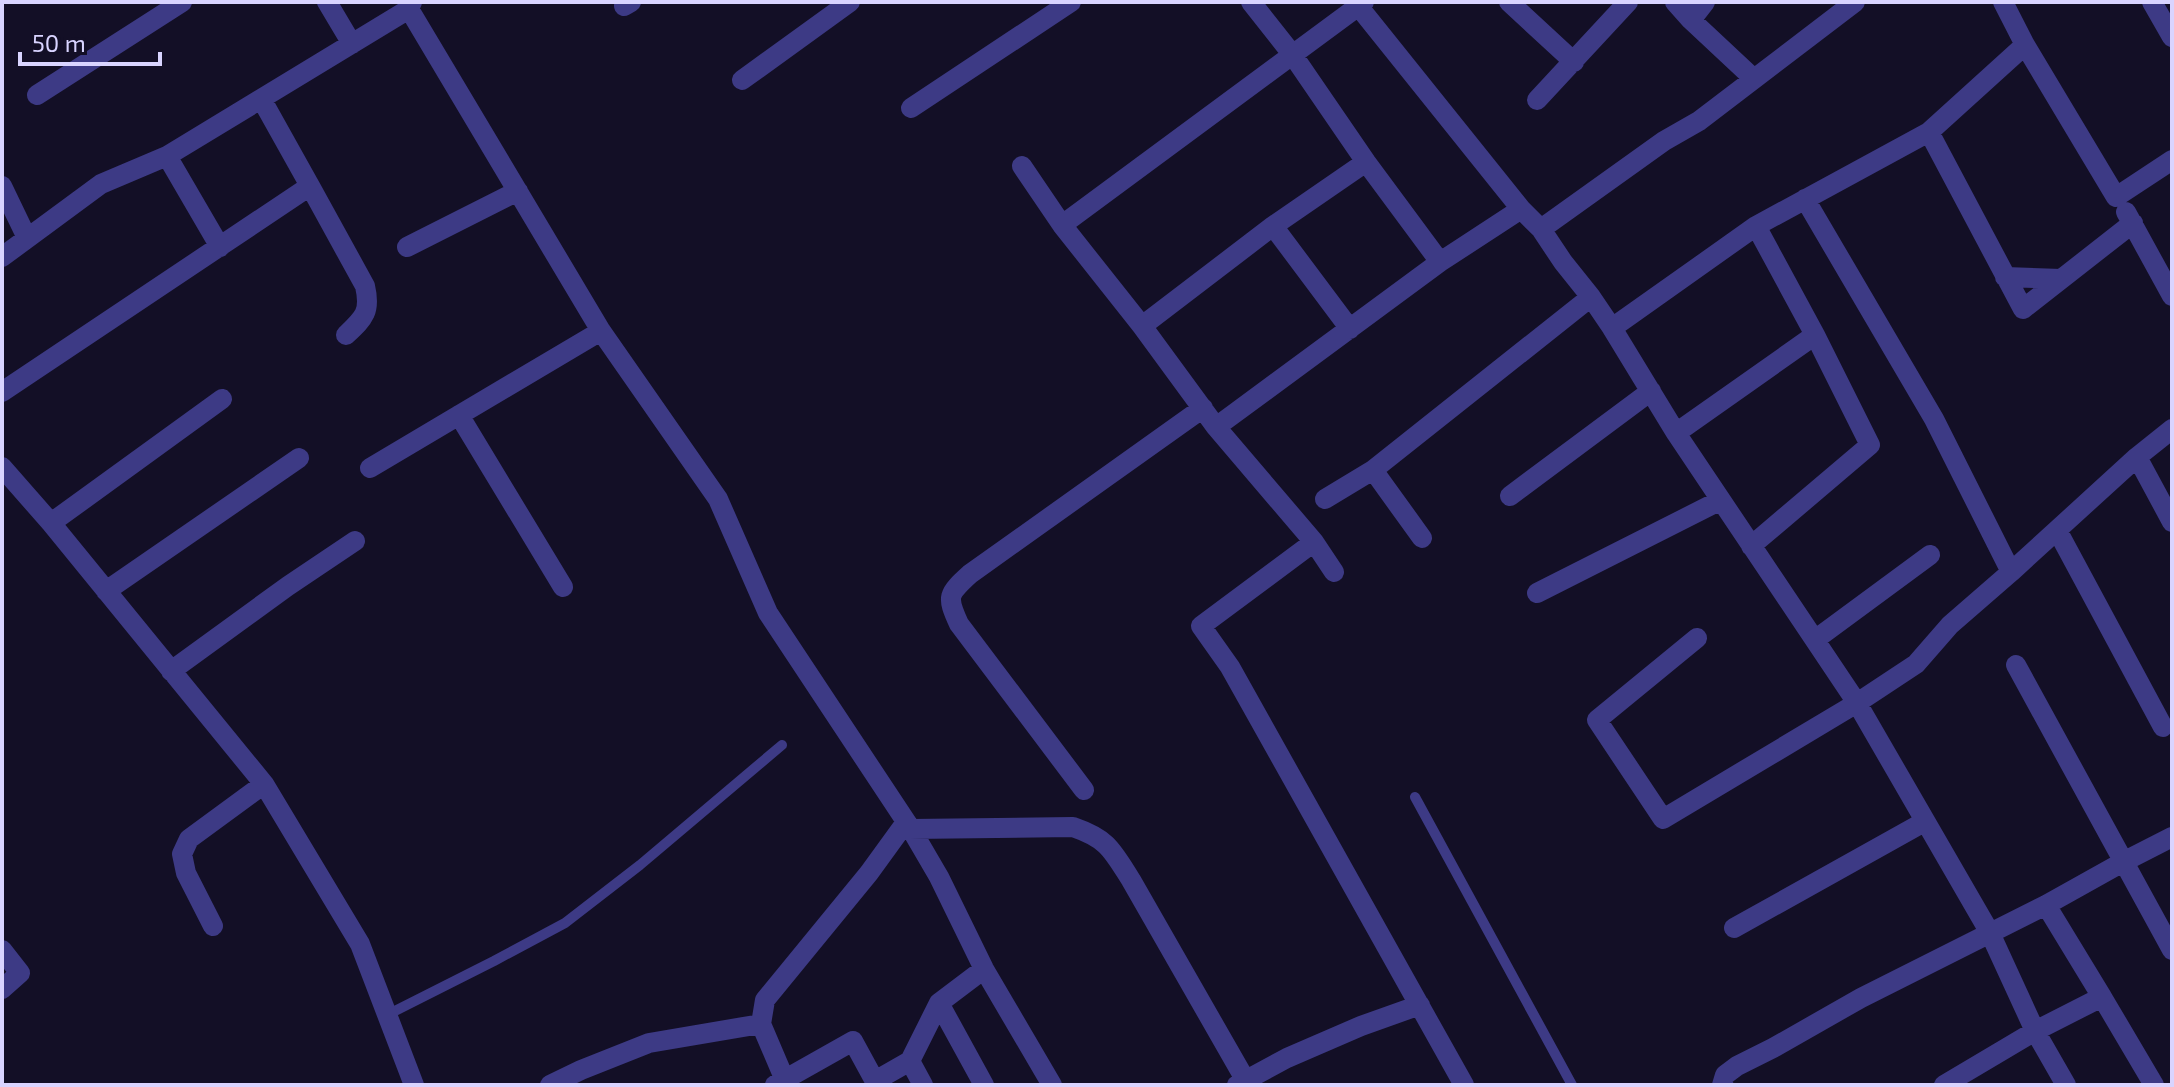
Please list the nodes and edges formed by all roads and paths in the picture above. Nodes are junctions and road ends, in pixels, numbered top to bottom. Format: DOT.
graph roads {
  1 [pos="327,2"];
  2 [pos="850,2"];
  3 [pos="1071,2"];
  4 [pos="1251,2"];
  5 [pos="1509,2"];
  6 [pos="1628,2"];
  7 [pos="1675,2"];
  8 [pos="1705,2"];
  9 [pos="1855,2"];
  10 [pos="2003,2"];
  11 [pos="2152,2"];
  12 [pos="1361,4"];
  13 [pos="174,5"];
  14 [pos="410,6"];
  15 [pos="1691,20"];
  16 [pos="2172,37"];
  17 [pos="352,44"];
  18 [pos="2025,45"];
  19 [pos="1292,54"];
  20 [pos="1574,62"];
  21 [pos="1753,78"];
  22 [pos="742,80"];
  23 [pos="37,95"];
  24 [pos="262,100"];
  25 [pos="1537,100"];
  26 [pos="911,108"];
  27 [pos="1929,132"];
  28 [pos="167,156"];
  29 [pos="2172,160"];
  30 [pos="1366,162"];
  31 [pos="1022,166"];
  32 [pos="2,186"];
  33 [pos="310,186"];
  34 [pos="518,191"];
  35 [pos="2116,197"];
  36 [pos="1805,199"];
  37 [pos="1521,209"];
  38 [pos="2133,223"];
  39 [pos="1062,225"];
  40 [pos="1273,226"];
  41 [pos="1756,226"];
  42 [pos="1541,229"];
  43 [pos="27,238"];
  44 [pos="220,247"];
  45 [pos="407,247"];
  46 [pos="2,257"];
  47 [pos="1440,262"];
  48 [pos="2166,272"];
  49 [pos="2005,277"];
  50 [pos="2061,279"];
  51 [pos="2172,296"];
  52 [pos="1591,297"];
  53 [pos="1142,326"];
  54 [pos="1612,328"];
  55 [pos="1350,329"];
  56 [pos="601,331"];
  57 [pos="346,335"];
  58 [pos="1815,335"];
  59 [pos="1651,391"];
  60 [pos="2,392"];
  61 [pos="222,399"];
  62 [pos="1203,408"];
  63 [pos="459,415"];
  64 [pos="1216,427"];
  65 [pos="2172,429"];
  66 [pos="1676,433"];
  67 [pos="2137,457"];
  68 [pos="299,458"];
  69 [pos="2,467"];
  70 [pos="370,468"];
  71 [pos="1373,470"];
  72 [pos="1510,496"];
  73 [pos="1325,499"];
  74 [pos="1721,500"];
  75 [pos="2172,522"];
  76 [pos="51,523"];
  77 [pos="2057,530"];
  78 [pos="1422,538"];
  79 [pos="355,541"];
  80 [pos="1314,542"];
  81 [pos="1751,546"];
  82 [pos="1930,555"];
  83 [pos="1334,572"];
  84 [pos="2011,572"];
  85 [pos="563,587"];
  86 [pos="106,591"];
  87 [pos="1537,593"];
  88 [pos="1697,638"];
  89 [pos="1816,639"];
  90 [pos="2016,665"];
  91 [pos="171,671"];
  92 [pos="1857,703"];
  93 [pos="2163,727"];
  94 [pos="782,745"];
  95 [pos="264,784"];
  96 [pos="1084,790"];
  97 [pos="1415,797"];
  98 [pos="1924,822"];
  99 [pos="909,825"];
  100 [pos="2172,837"];
  101 [pos="2123,862"];
  102 [pos="2046,905"];
  103 [pos="213,926"];
  104 [pos="1734,928"];
  105 [pos="1990,933"];
  106 [pos="2,950"];
  107 [pos="2172,950"];
  108 [pos="984,969"];
  109 [pos="2,989"];
  110 [pos="2102,997"];
  111 [pos="939,1003"];
  112 [pos="1420,1005"];
  113 [pos="387,1015"];
  114 [pos="761,1024"];
  115 [pos="2035,1031"];
  116 [pos="910,1061"];
  117 [pos="782,1083"];
  118 [pos="876,1083"];
  119 [pos="1242,1083"];
  120 [pos="414,1085"];
  121 [pos="550,1085"];
  122 [pos="923,1085"];
  123 [pos="984,1085"];
  124 [pos="1052,1085"];
  125 [pos="1464,1085"];
  126 [pos="1572,1085"];
  127 [pos="1722,1085"];
  128 [pos="1944,1085"];
  129 [pos="2066,1085"];
  130 [pos="2154,1085"];
  1 -- 17 [label="street"];
  2 -- 22 [label="street"];
  3 -- 26 [label="street"];
  4 -- 19 [label="street"];
  5 -- 20 [label="street"];
  6 -- 20 [label="street"];
  7 -- 15 [label="street"];
  8 -- 15 [label="street"];
  9 -- 21 [label="street"];
  10 -- 18 [label="street"];
  11 -- 16 [label="street"];
  12 -- 19 [label="street"];
  12 -- 37 [label="street"];
  13 -- 23 [label="street"];
  14 -- 17 [label="street"];
  14 -- 34 [label="street"];
  15 -- 21 [label="street"];
  17 -- 24 [label="street"];
  18 -- 27 [label="street"];
  18 -- 35 [label="street"];
  19 -- 30 [label="street"];
  19 -- 39 [label="street"];
  20 -- 25 [label="street"];
  21 -- 42 [label="street"];
  24 -- 28 [label="street"];
  24 -- 33 [label="street"];
  27 -- 36 [label="street"];
  27 -- 49 [label="street"];
  28 -- 43 [label="street"];
  28 -- 44 [label="street"];
  29 -- 35 [label="street"];
  30 -- 40 [label="street"];
  30 -- 47 [label="street"];
  31 -- 39 [label="street"];
  32 -- 43 [label="street"];
  33 -- 44 [label="street"];
  33 -- 57 [label="street"];
  34 -- 45 [label="street"];
  34 -- 56 [label="street"];
  35 -- 38 [label="street"];
  36 -- 41 [label="street"];
  36 -- 84 [label="street"];
  37 -- 42 [label="street"];
  37 -- 47 [label="street"];
  38 -- 48 [label="street"];
  38 -- 50 [label="street"];
  39 -- 53 [label="street"];
  40 -- 53 [label="street"];
  40 -- 55 [label="street"];
  41 -- 54 [label="street"];
  41 -- 58 [label="street"];
  42 -- 52 [label="street"];
  43 -- 46 [label="street"];
  44 -- 60 [label="street"];
  47 -- 55 [label="street"];
  48 -- 51 [label="street"];
  49 -- 50 [label="street"];
  49 -- 50 [label="street"];
  52 -- 54 [label="street"];
  52 -- 71 [label="street"];
  53 -- 62 [label="street"];
  54 -- 59 [label="street"];
  55 -- 64 [label="street"];
  56 -- 63 [label="street"];
  56 -- 99 [label="street"];
  58 -- 66 [label="street"];
  58 -- 81 [label="street"];
  59 -- 66 [label="street"];
  59 -- 72 [label="street"];
  61 -- 76 [label="street"];
  62 -- 64 [label="street"];
  62 -- 96 [label="street"];
  63 -- 70 [label="street"];
  63 -- 85 [label="street"];
  64 -- 80 [label="street"];
  65 -- 67 [label="street"];
  66 -- 74 [label="street"];
  67 -- 75 [label="street"];
  67 -- 77 [label="street"];
  68 -- 86 [label="street"];
  69 -- 76 [label="street"];
  71 -- 73 [label="street"];
  71 -- 78 [label="street"];
  74 -- 81 [label="street"];
  74 -- 87 [label="street"];
  76 -- 86 [label="street"];
  77 -- 84 [label="street"];
  77 -- 93 [label="street"];
  79 -- 91 [label="street"];
  80 -- 83 [label="street"];
  80 -- 112 [label="street"];
  81 -- 89 [label="street"];
  82 -- 89 [label="street"];
  84 -- 92 [label="street"];
  86 -- 91 [label="street"];
  88 -- 92 [label="street"];
  89 -- 92 [label="street"];
  90 -- 101 [label="street"];
  91 -- 95 [label="street"];
  92 -- 98 [label="street"];
  94 -- 113 [label="lane"];
  95 -- 103 [label="street"];
  95 -- 113 [label="street"];
  97 -- 126 [label="lane"];
  98 -- 104 [label="street"];
  98 -- 105 [label="street"];
  99 -- 108 [label="street"];
  99 -- 114 [label="street"];
  99 -- 119 [label="street"];
  100 -- 101 [label="street"];
  101 -- 102 [label="street"];
  101 -- 107 [label="street"];
  102 -- 105 [label="street"];
  102 -- 110 [label="street"];
  105 -- 115 [label="street"];
  105 -- 127 [label="street"];
  106 -- 109 [label="street"];
  108 -- 111 [label="street"];
  108 -- 124 [label="street"];
  110 -- 115 [label="street"];
  110 -- 130 [label="street"];
  111 -- 116 [label="street"];
  111 -- 123 [label="street"];
  112 -- 119 [label="street"];
  112 -- 125 [label="street"];
  113 -- 120 [label="street"];
  114 -- 117 [label="street"];
  114 -- 121 [label="street"];
  115 -- 128 [label="street"];
  115 -- 129 [label="street"];
  116 -- 118 [label="street"];
  116 -- 122 [label="street"];
  117 -- 118 [label="street"];
}
